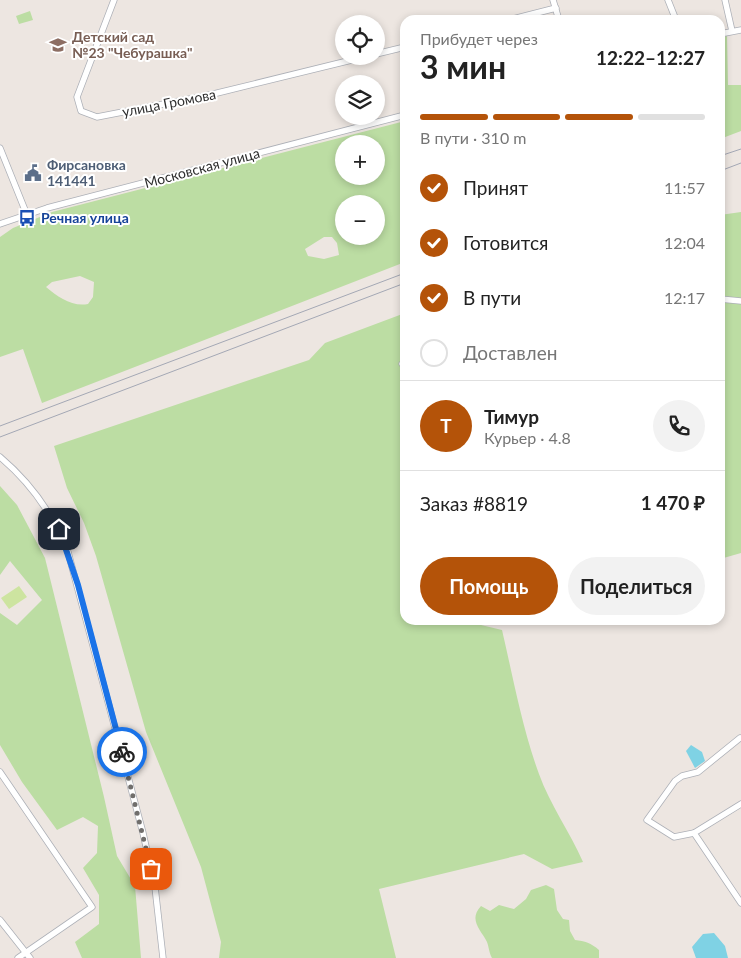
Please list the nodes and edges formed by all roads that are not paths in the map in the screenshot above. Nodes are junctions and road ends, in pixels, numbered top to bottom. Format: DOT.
graph roads {
  1 [pos="121,0"];
  2 [pos="553,0"];
  3 [pos="668,0"];
  4 [pos="724,0"];
  5 [pos="113,2"];
  6 [pos="556,8"];
  7 [pos="529,15"];
  8 [pos="558,15"];
  9 [pos="674,15"];
  10 [pos="741,30"];
  11 [pos="732,31"];
  12 [pos="725,33"];
  13 [pos="400,48"];
  14 [pos="385,52"];
  15 [pos="335,64"];
  16 [pos="400,116"];
  17 [pos="0,148"];
  18 [pos="3,162"];
  19 [pos="27,215"];
  20 [pos="0,224"];
  21 [pos="725,299"];
  22 [pos="741,301"];
  23 [pos="0,457"];
  24 [pos="740,738"];
  25 [pos="0,772"];
  26 [pos="741,804"];
  27 [pos="694,833"];
  28 [pos="741,903"];
  29 [pos="0,920"];
  30 [pos="26,952"];
  31 [pos="18,958"];
  32 [pos="30,958"];
  33 [pos="163,958"];
  1 -- 5 [label="street"];
  2 -- 6 [label="street"];
  3 -- 9 [label="street"];
  4 -- 11 [label="street"];
  5 -- 15 [label="street, улица Громова"];
  6 -- 7 [label="street"];
  6 -- 8 [label="street"];
  10 -- 11 [label="street"];
  11 -- 12 [label="street"];
  13 -- 14 [label="street"];
  16 -- 19 [label="street, Московская улица"];
  17 -- 18 [label="street"];
  18 -- 19 [label="street"];
  19 -- 20 [label="street, Московская улица"];
  21 -- 22 [label="street"];
  23 -- 33 [label="street"];
  24 -- 27 [label="street"];
  25 -- 30 [label="street"];
  26 -- 27 [label="street"];
  27 -- 28 [label="street"];
  29 -- 30 [label="street"];
  30 -- 31 [label="street"];
  30 -- 32 [label="street"];
}
